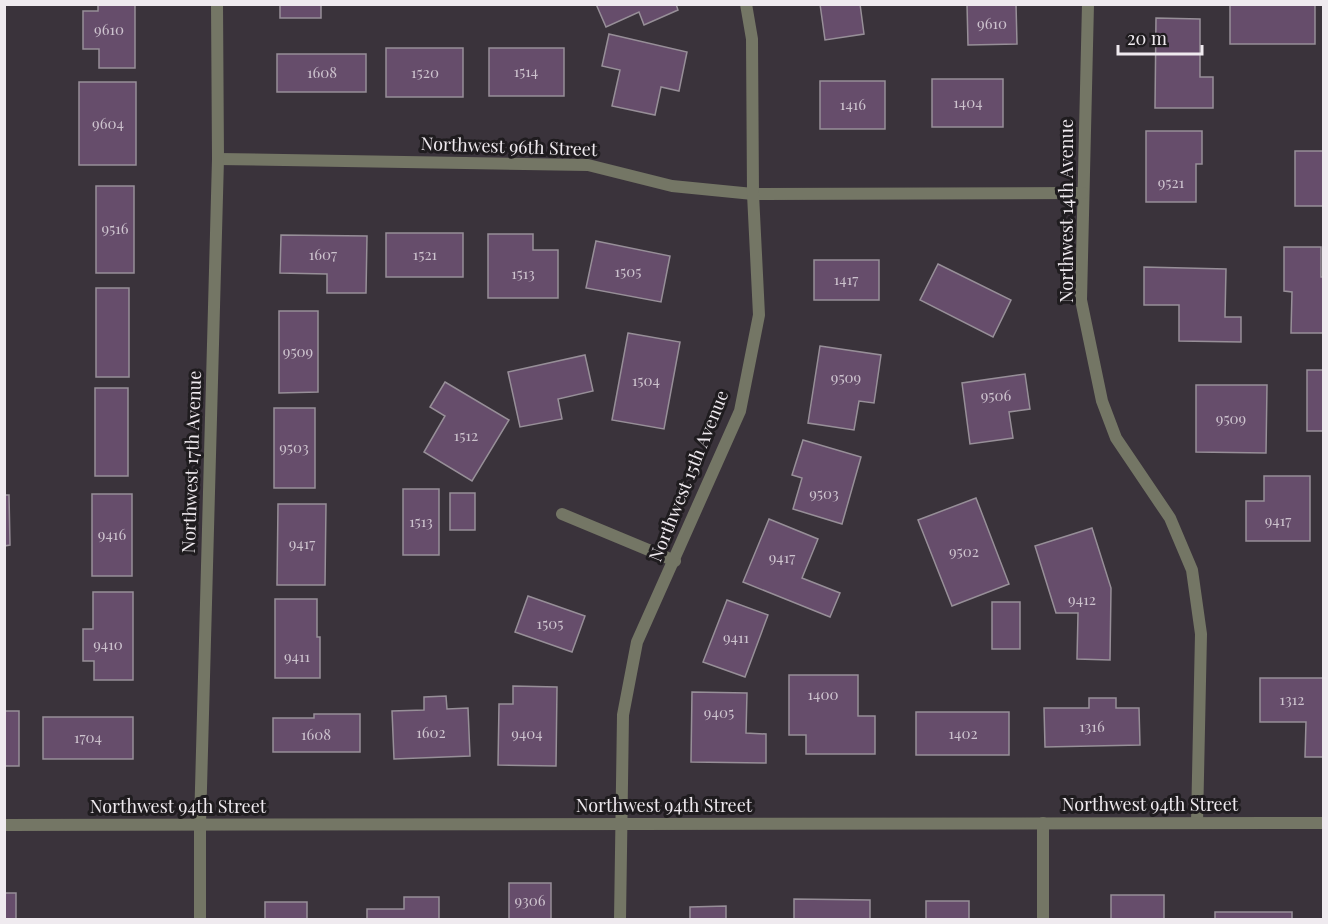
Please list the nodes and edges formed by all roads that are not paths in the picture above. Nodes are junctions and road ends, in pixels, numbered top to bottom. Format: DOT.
graph roads {
  1 [pos="217,4"];
  2 [pos="746,4"];
  3 [pos="1088,4"];
  4 [pos="219,159"];
  5 [pos="1083,193"];
  6 [pos="753,194"];
  7 [pos="562,514"];
  8 [pos="675,561"];
  9 [pos="1043,823"];
  10 [pos="1197,823"];
  11 [pos="1323,823"];
  12 [pos="620,824"];
  13 [pos="4,825"];
  14 [pos="200,825"];
  15 [pos="200,920"];
  16 [pos="620,920"];
  17 [pos="1043,920"];
  1 -- 4 [label="street, Northwest 17th Avenue"];
  2 -- 6 [label="street, Northwest 15th Avenue"];
  3 -- 5 [label="street, Northwest 14th Avenue"];
  4 -- 6 [label="street, Northwest 96th Street"];
  4 -- 14 [label="street, Northwest 17th Avenue"];
  5 -- 6 [label="street, Northwest 96th Street"];
  5 -- 10 [label="street, Northwest 14th Avenue"];
  6 -- 8 [label="street, Northwest 15th Avenue"];
  7 -- 8 [label="street"];
  8 -- 12 [label="street, Northwest 15th Avenue"];
  9 -- 10 [label="street, Northwest 94th Street"];
  9 -- 12 [label="street, Northwest 94th Street"];
  9 -- 17 [label="street"];
  10 -- 11 [label="street, Northwest 94th Street"];
  12 -- 14 [label="street, Northwest 94th Street"];
  12 -- 16 [label="street, Northwest 15th Avenue"];
  13 -- 14 [label="street, Northwest 94th Street"];
  14 -- 15 [label="street, Northwest 17th Avenue"];
}
